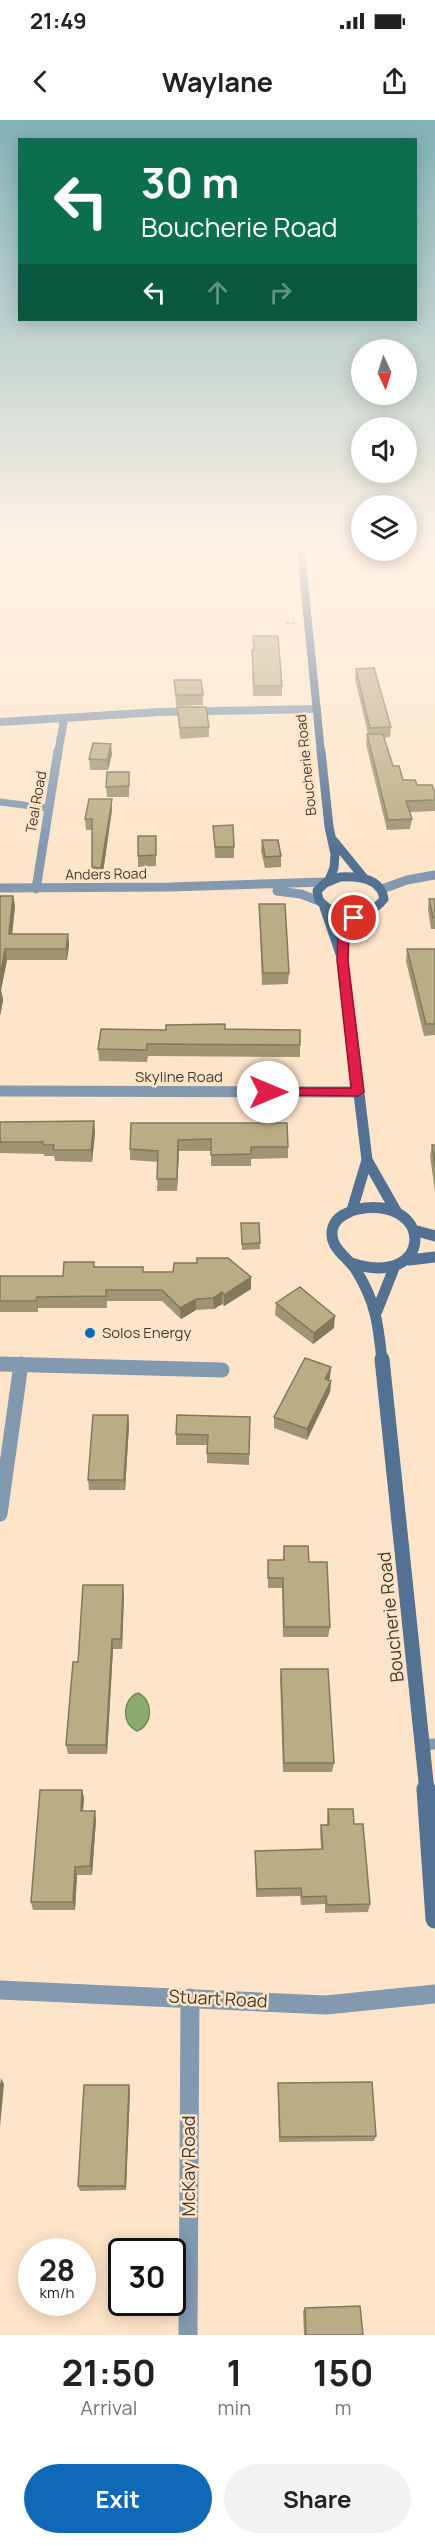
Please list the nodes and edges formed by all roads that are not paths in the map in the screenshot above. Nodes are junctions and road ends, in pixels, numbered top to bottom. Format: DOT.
graph roads {
  1 [pos="310,644"];
  2 [pos="316,709"];
  3 [pos="64,720"];
  4 [pos="0,722"];
  5 [pos="0,802"];
  6 [pos="47,808"];
  7 [pos="334,841"];
  8 [pos="435,875"];
  9 [pos="364,878"];
  10 [pos="327,881"];
  11 [pos="213,886"];
  12 [pos="0,888"];
  13 [pos="36,889"];
  14 [pos="382,889"];
  15 [pos="322,904"];
  16 [pos="363,913"];
  17 [pos="343,960"];
  18 [pos="0,1091"];
  19 [pos="358,1092"];
  20 [pos="367,1160"];
  21 [pos="352,1210"];
  22 [pos="396,1211"];
  23 [pos="417,1231"];
  24 [pos="435,1236"];
  25 [pos="435,1257"];
  26 [pos="409,1260"];
  27 [pos="351,1263"];
  28 [pos="394,1268"];
  29 [pos="377,1311"];
  30 [pos="0,1364"];
  31 [pos="21,1364"];
  32 [pos="222,1370"];
  33 [pos="0,1514"];
  34 [pos="429,1745"];
  35 [pos="435,1919"];
  36 [pos="0,1990"];
  37 [pos="435,1994"];
  38 [pos="190,1998"];
  39 [pos="188,2335"];
  1 -- 2 [label="main road, Boucherie Road"];
  2 -- 3 [label="street"];
  2 -- 7 [label="main road, Boucherie Road"];
  3 -- 4 [label="street"];
  3 -- 6 [label="street, Teal Road"];
  5 -- 6 [label="lane"];
  6 -- 13 [label="street, Teal Road"];
  7 -- 9 [label="main road, Boucherie Road"];
  7 -- 10 [label="main road, Boucherie Road"];
  8 -- 14 [label="street"];
  9 -- 10 [label="main road"];
  9 -- 14 [label="main road"];
  10 -- 11 [label="street, Anders Road"];
  10 -- 15 [label="main road, Boucherie Road"];
  11 -- 13 [label="street, Anders Road"];
  11 -- 15 [label="street, Anders Road"];
  12 -- 13 [label="street, Anders Road"];
  14 -- 16 [label="main road, Boucherie Road"];
  15 -- 16 [label="main road"];
  15 -- 17 [label="main road, Boucherie Road"];
  16 -- 17 [label="main road, Boucherie Road"];
  17 -- 19 [label="main road, Boucherie Road"];
  18 -- 19 [label="street, Skyline Road"];
  19 -- 20 [label="main road, Boucherie Road"];
  20 -- 21 [label="main road, Boucherie Road"];
  20 -- 22 [label="main road, Boucherie Road"];
  21 -- 22 [label="main road"];
  21 -- 27 [label="main road, Boucherie Road"];
  22 -- 23 [label="main road, Boucherie Road"];
  23 -- 24 [label="main road"];
  23 -- 26 [label="main road"];
  25 -- 26 [label="main road"];
  26 -- 28 [label="main road"];
  27 -- 28 [label="main road"];
  27 -- 29 [label="main road, Boucherie Road"];
  28 -- 29 [label="main road, Boucherie Road"];
  29 -- 34 [label="main road, Boucherie Road"];
  30 -- 31 [label="street"];
  31 -- 32 [label="street"];
  31 -- 33 [label="street"];
  34 -- 35 [label="main road, Boucherie Road"];
  36 -- 38 [label="street, Stuart Road"];
  37 -- 38 [label="street, Stuart Road"];
  38 -- 39 [label="street, McKay Road"];
}
